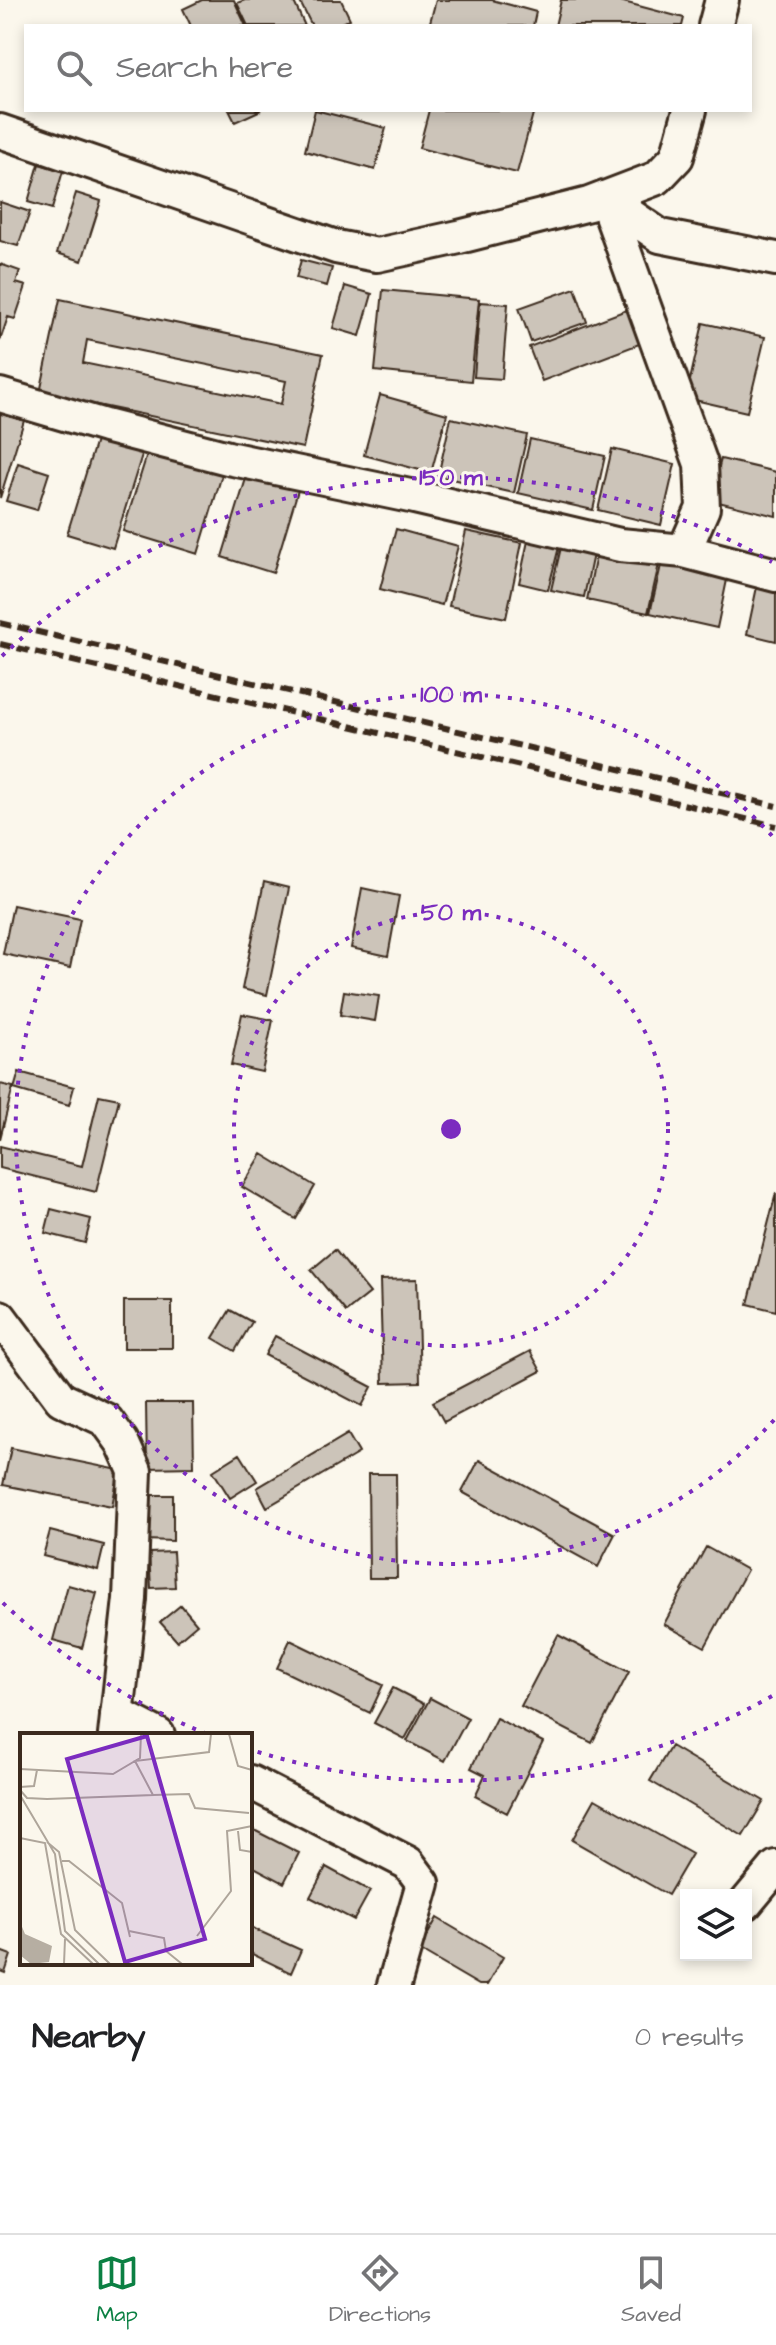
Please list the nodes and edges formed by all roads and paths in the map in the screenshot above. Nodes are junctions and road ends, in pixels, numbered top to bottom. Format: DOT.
graph roads {
  1 [pos="722,0"];
  2 [pos="716,24"];
  3 [pos="689,112"];
  4 [pos="0,131"];
  5 [pos="605,198"];
  6 [pos="776,259"];
  7 [pos="0,395"];
  8 [pos="684,551"];
  9 [pos="776,575"];
  10 [pos="0,1317"];
  11 [pos="116,1724"];
  12 [pos="150,1733"];
  13 [pos="252,1783"];
  14 [pos="776,1867"];
  15 [pos="752,1896"];
  16 [pos="394,1985"];
  1 -- 2 [label="street"];
  3 -- 5 [label="street"];
  4 -- 5 [label="street"];
  5 -- 6 [label="street"];
  5 -- 8 [label="street"];
  7 -- 8 [label="street"];
  8 -- 9 [label="street"];
  10 -- 11 [label="street"];
  11 -- 12 [label="street"];
  13 -- 16 [label="street"];
  14 -- 15 [label="street"];
}
